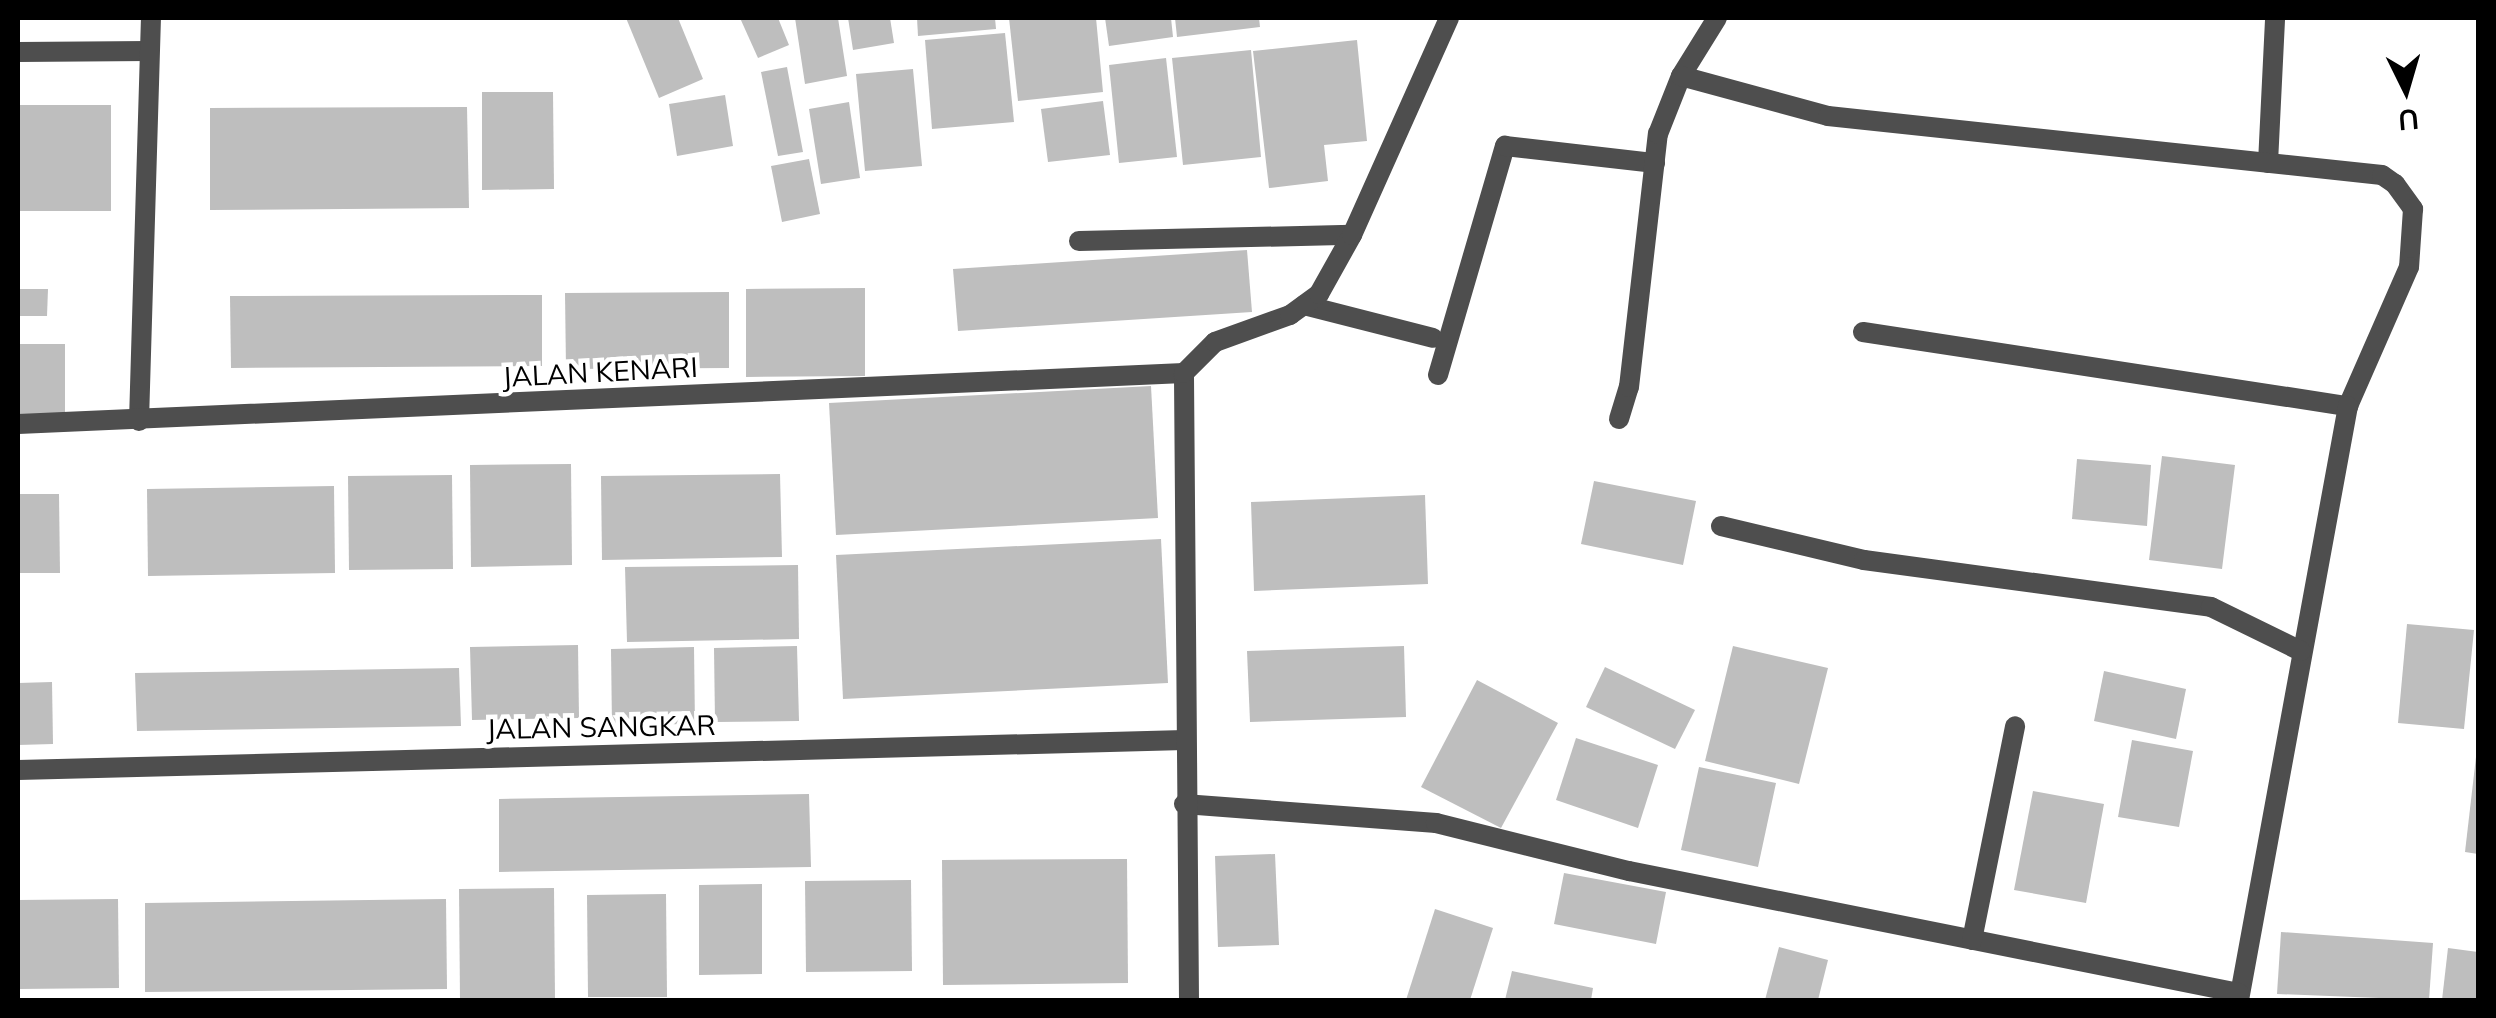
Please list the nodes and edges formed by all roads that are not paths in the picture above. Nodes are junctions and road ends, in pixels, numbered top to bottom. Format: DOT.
graph roads {
  1 [pos="151,18"];
  2 [pos="1449,18"];
  3 [pos="1717,18"];
  4 [pos="2276,18"];
  5 [pos="18,52"];
  6 [pos="149,52"];
  7 [pos="1681,76"];
  8 [pos="1655,162"];
  9 [pos="2268,163"];
  10 [pos="1352,234"];
  11 [pos="1079,241"];
  12 [pos="1304,304"];
  13 [pos="1864,332"];
  14 [pos="1433,338"];
  15 [pos="1184,373"];
  16 [pos="1438,375"];
  17 [pos="2348,406"];
  18 [pos="1619,419"];
  19 [pos="138,421"];
  20 [pos="18,424"];
  21 [pos="1720,526"];
  22 [pos="2301,651"];
  23 [pos="2015,726"];
  24 [pos="1185,740"];
  25 [pos="18,770"];
  26 [pos="1184,804"];
  27 [pos="1972,940"];
  28 [pos="2239,997"];
  29 [pos="1189,1000"];
  1 -- 6 [label="street"];
  2 -- 10 [label="street"];
  3 -- 7 [label="street"];
  4 -- 9 [label="street"];
  5 -- 6 [label="street"];
  6 -- 19 [label="street"];
  7 -- 8 [label="street"];
  7 -- 9 [label="street"];
  8 -- 16 [label="street"];
  8 -- 18 [label="street"];
  9 -- 17 [label="street"];
  10 -- 11 [label="street"];
  10 -- 12 [label="street"];
  12 -- 14 [label="street"];
  12 -- 15 [label="street"];
  13 -- 17 [label="street"];
  15 -- 19 [label="street, JALAN KENARI"];
  15 -- 24 [label="street"];
  17 -- 22 [label="street"];
  19 -- 20 [label="street, JALAN KENARI"];
  21 -- 22 [label="street"];
  22 -- 28 [label="street"];
  23 -- 27 [label="street"];
  24 -- 25 [label="street, JALAN SANGKAR"];
  24 -- 26 [label="street"];
  26 -- 27 [label="street"];
  26 -- 29 [label="street"];
  27 -- 28 [label="street"];
}
